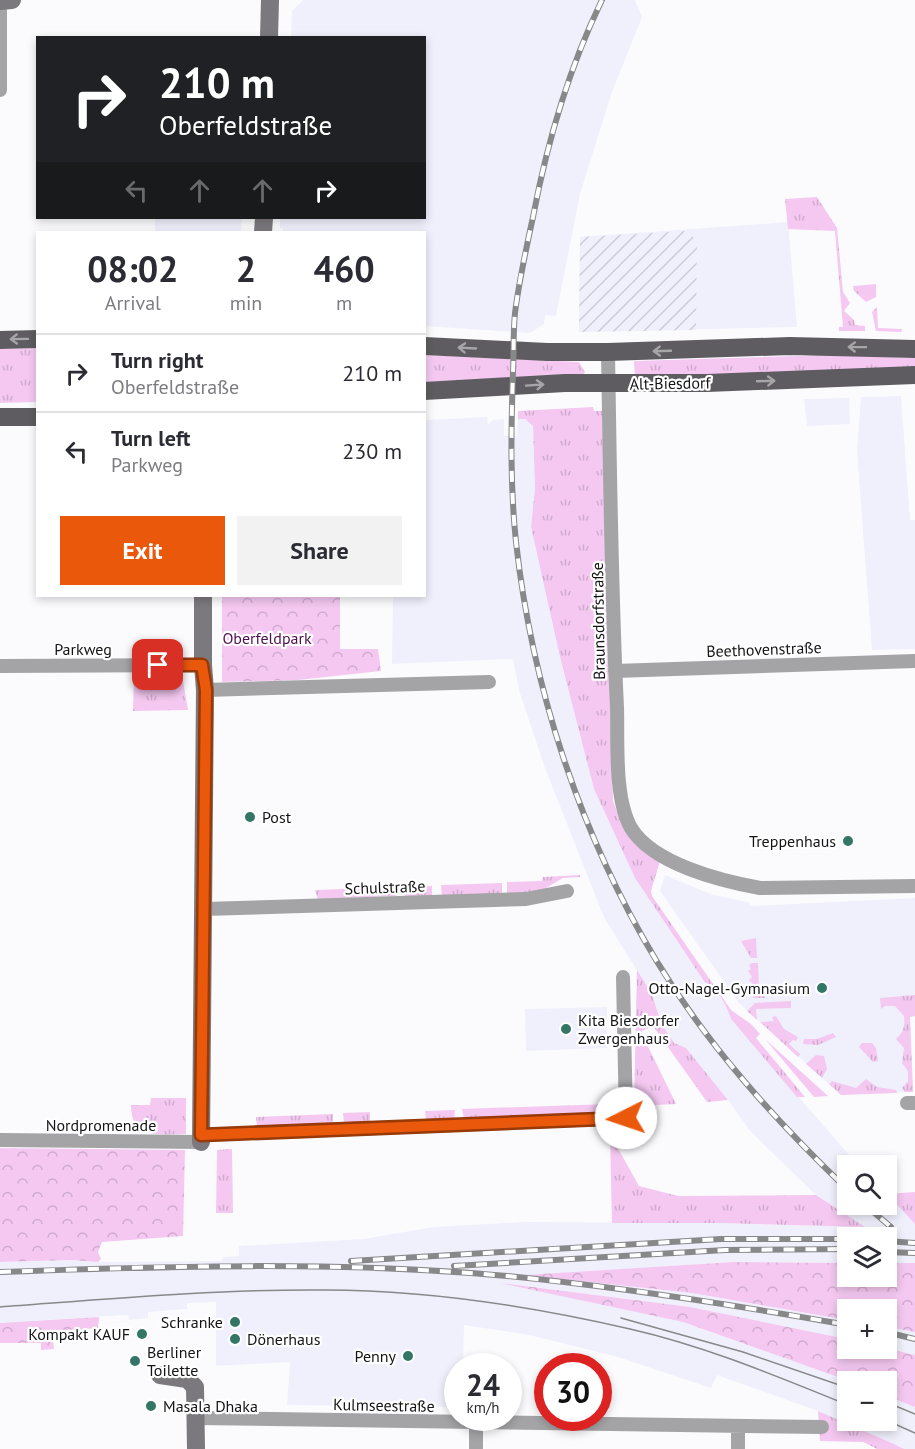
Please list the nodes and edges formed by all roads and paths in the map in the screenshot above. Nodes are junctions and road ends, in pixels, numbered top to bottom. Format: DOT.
graph roads {
  1 [pos="12,0"];
  2 [pos="270,0"];
  3 [pos="0,2"];
  4 [pos="269,36"];
  5 [pos="0,90"];
  6 [pos="36,339"];
  7 [pos="0,340"];
  8 [pos="426,346"];
  9 [pos="915,348"];
  10 [pos="609,352"];
  11 [pos="915,375"];
  12 [pos="609,383"];
  13 [pos="426,392"];
  14 [pos="0,417"];
  15 [pos="36,417"];
  16 [pos="203,597"];
  17 [pos="915,661"];
  18 [pos="202,665"];
  19 [pos="0,666"];
  20 [pos="615,671"];
  21 [pos="489,682"];
  22 [pos="206,690"];
  23 [pos="915,885"];
  24 [pos="567,891"];
  25 [pos="204,909"];
  26 [pos="623,977"];
  27 [pos="201,1138"];
  28 [pos="0,1140"];
  29 [pos="160,1375"];
  30 [pos="197,1418"];
  31 [pos="444,1422"];
  32 [pos="522,1423"];
  33 [pos="738,1426"];
  34 [pos="822,1427"];
  35 [pos="476,1431"];
  36 [pos="196,1449"];
  37 [pos="476,1449"];
  38 [pos="738,1449"];
  1 -- 3 [label="street"];
  2 -- 4 [label="street"];
  3 -- 5 [label="street"];
  6 -- 7 [label="main road, one-way"];
  10 -- 8 [label="main road, Alt-Biesdorf, one-way"];
  9 -- 10 [label="main road, Alt-Biesdorf, one-way"];
  10 -- 12 [label="street, Braunsdorfstraße"];
  12 -- 11 [label="main road, Alt-Biesdorf, one-way"];
  13 -- 12 [label="main road, Alt-Biesdorf, one-way"];
  12 -- 20 [label="street, Braunsdorfstraße"];
  14 -- 15 [label="main road"];
  16 -- 18 [label="street"];
  17 -- 20 [label="street, Beethovenstraße"];
  18 -- 19 [label="street, Parkweg"];
  18 -- 22 [label="street"];
  20 -- 23 [label="street, Braunsdorfstraße"];
  21 -- 22 [label="street"];
  22 -- 25 [label="street"];
  24 -- 25 [label="street, Schulstraße"];
  25 -- 27 [label="street"];
  26 -- 27 [label="street, Nordpromenade"];
  27 -- 28 [label="street, Nordpromenade"];
  29 -- 30 [label="street"];
  30 -- 31 [label="street, Kulmseestraße"];
  30 -- 36 [label="street"];
  32 -- 33 [label="street, Kulmseestraße"];
  33 -- 34 [label="street, Kulmseestraße"];
  33 -- 38 [label="street"];
  35 -- 37 [label="street"];
}
